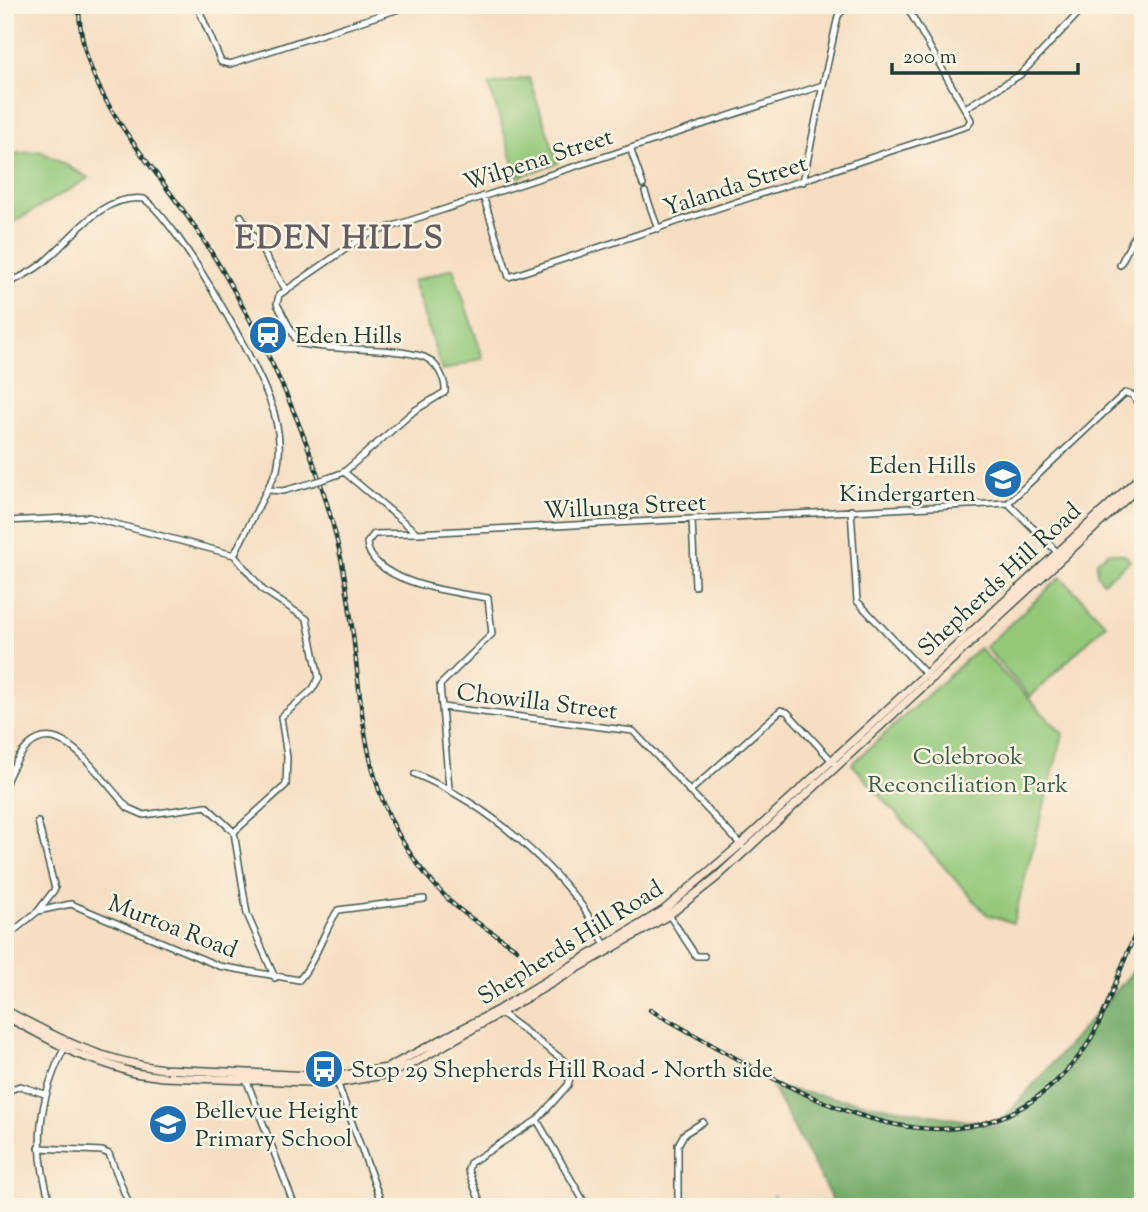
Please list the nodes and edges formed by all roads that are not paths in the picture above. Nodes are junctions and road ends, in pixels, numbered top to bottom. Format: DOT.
graph roads {
  1 [pos="197,5"];
  2 [pos="411,5"];
  3 [pos="847,5"];
  4 [pos="906,5"];
  5 [pos="1086,5"];
  6 [pos="823,85"];
  7 [pos="965,108"];
  8 [pos="630,148"];
  9 [pos="803,182"];
  10 [pos="483,196"];
  11 [pos="241,216"];
  12 [pos="1143,219"];
  13 [pos="657,229"];
  14 [pos="1120,265"];
  15 [pos="5,285"];
  16 [pos="286,290"];
  17 [pos="1143,410"];
  18 [pos="344,472"];
  19 [pos="1143,474"];
  20 [pos="1143,483"];
  21 [pos="269,491"];
  22 [pos="1008,503"];
  23 [pos="851,510"];
  24 [pos="692,520"];
  25 [pos="5,521"];
  26 [pos="417,533"];
  27 [pos="234,555"];
  28 [pos="1059,555"];
  29 [pos="695,586"];
  30 [pos="491,614"];
  31 [pos="928,676"];
  32 [pos="442,706"];
  33 [pos="833,762"];
  34 [pos="415,774"];
  35 [pos="5,785"];
  36 [pos="449,788"];
  37 [pos="689,792"];
  38 [pos="38,822"];
  39 [pos="234,832"];
  40 [pos="743,846"];
  41 [pos="424,899"];
  42 [pos="38,911"];
  43 [pos="669,915"];
  44 [pos="5,938"];
  45 [pos="607,948"];
  46 [pos="704,956"];
  47 [pos="275,978"];
  48 [pos="6,1012"];
  49 [pos="502,1014"];
  50 [pos="66,1046"];
  51 [pos="246,1077"];
  52 [pos="337,1080"];
  53 [pos="5,1091"];
  54 [pos="45,1094"];
  55 [pos="537,1120"];
  56 [pos="703,1122"];
  57 [pos="39,1148"];
  58 [pos="52,1207"];
  59 [pos="130,1207"];
  60 [pos="295,1207"];
  61 [pos="383,1207"];
  62 [pos="482,1207"];
  63 [pos="587,1207"];
  64 [pos="678,1207"];
  1 -- 2 [label="street"];
  3 -- 6 [label="street"];
  4 -- 7 [label="street"];
  5 -- 7 [label="street"];
  6 -- 8 [label="street, Wilpena Street"];
  6 -- 9 [label="street"];
  7 -- 9 [label="street, Yalanda Street"];
  8 -- 10 [label="street, Wilpena Street"];
  8 -- 13 [label="street"];
  9 -- 13 [label="street, Yalanda Street"];
  10 -- 13 [label="street, Yalanda Street"];
  10 -- 16 [label="street, Wilpena Street"];
  11 -- 16 [label="street"];
  12 -- 14 [label="street"];
  15 -- 21 [label="street"];
  16 -- 18 [label="street, Wilpena Street"];
  17 -- 22 [label="street"];
  18 -- 21 [label="street, bridge"];
  18 -- 26 [label="street"];
  19 -- 28 [label="main road, Shepherds Hill Road"];
  20 -- 28 [label="main road, Shepherds Hill Road"];
  21 -- 27 [label="street"];
  22 -- 23 [label="street, Willunga Street"];
  22 -- 28 [label="street"];
  23 -- 24 [label="street, Willunga Street"];
  23 -- 31 [label="street"];
  24 -- 26 [label="street, Willunga Street"];
  24 -- 29 [label="street"];
  25 -- 27 [label="street"];
  26 -- 30 [label="street, Willunga Street"];
  27 -- 39 [label="street"];
  28 -- 31 [label="main road, Shepherds Hill Road"];
  30 -- 32 [label="street, Chowilla Street"];
  31 -- 33 [label="main road, Shepherds Hill Road"];
  32 -- 36 [label="street, Chowilla Street"];
  32 -- 37 [label="street, Chowilla Street"];
  33 -- 37 [label="street"];
  33 -- 40 [label="main road, Shepherds Hill Road"];
  34 -- 36 [label="street"];
  35 -- 39 [label="street"];
  36 -- 45 [label="street"];
  37 -- 40 [label="street, Chowilla Street"];
  38 -- 42 [label="street"];
  39 -- 47 [label="street"];
  40 -- 43 [label="main road, Shepherds Hill Road"];
  40 -- 45 [label="main road, Shepherds Hill Road"];
  41 -- 47 [label="street, Murtoa Road"];
  42 -- 44 [label="street, Murtoa Road"];
  42 -- 47 [label="street, Murtoa Road"];
  43 -- 45 [label="main road, Shepherds Hill Road"];
  43 -- 46 [label="street"];
  45 -- 49 [label="main road, Shepherds Hill Road"];
  45 -- 52 [label="main road, Shepherds Hill Road"];
  48 -- 50 [label="main road, Shepherds Hill Road"];
  49 -- 52 [label="main road, Shepherds Hill Road"];
  49 -- 55 [label="street"];
  50 -- 51 [label="main road, Shepherds Hill Road"];
  50 -- 54 [label="street"];
  51 -- 52 [label="main road, Shepherds Hill Road"];
  51 -- 60 [label="street"];
  52 -- 61 [label="street"];
  53 -- 54 [label="street"];
  54 -- 57 [label="street"];
  55 -- 62 [label="street"];
  55 -- 63 [label="street"];
  56 -- 64 [label="street"];
  57 -- 58 [label="street"];
  57 -- 59 [label="street"];
}
